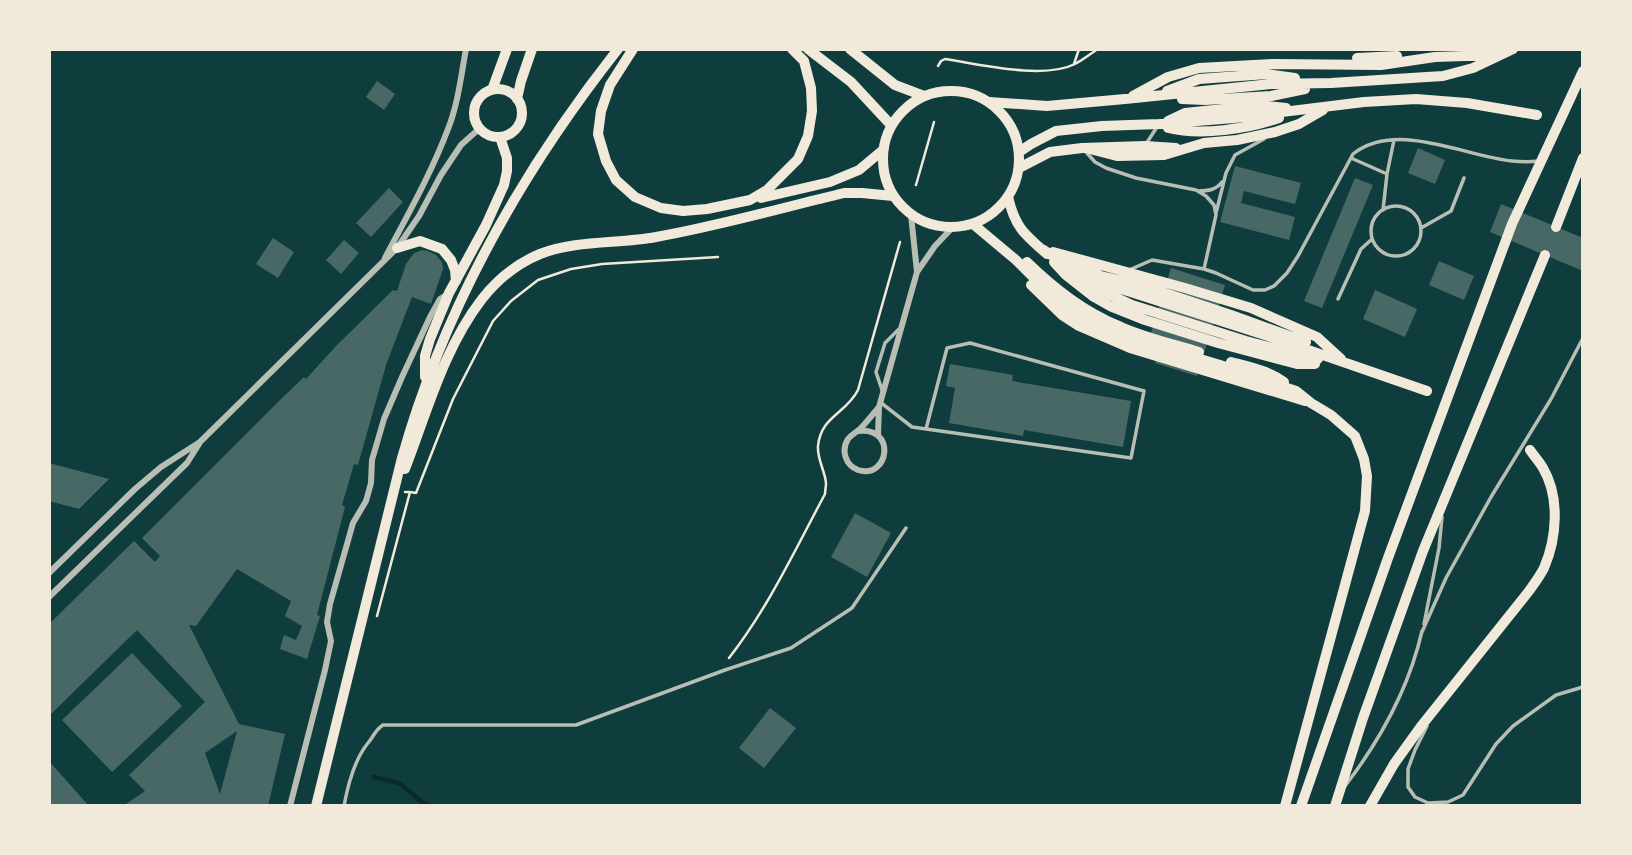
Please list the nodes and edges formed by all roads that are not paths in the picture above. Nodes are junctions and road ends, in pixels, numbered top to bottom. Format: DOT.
graph roads {
  1 [pos="466,49"];
  2 [pos="507,49"];
  3 [pos="533,49"];
  4 [pos="618,49"];
  5 [pos="633,49"];
  6 [pos="792,49"];
  7 [pos="808,49"];
  8 [pos="850,49"];
  9 [pos="862,49"];
  10 [pos="1513,49"];
  11 [pos="1502,54"];
  12 [pos="866,61"];
  13 [pos="1369,61"];
  14 [pos="1583,71"];
  15 [pos="1348,82"];
  16 [pos="492,90"];
  17 [pos="924,96"];
  18 [pos="517,99"];
  19 [pos="1125,100"];
  20 [pos="989,102"];
  21 [pos="1328,107"];
  22 [pos="1537,115"];
  23 [pos="1159,124"];
  24 [pos="891,125"];
  25 [pos="480,128"];
  26 [pos="1275,132"];
  27 [pos="500,137"];
  28 [pos="1394,140"];
  29 [pos="1144,146"];
  30 [pos="1084,148"];
  31 [pos="1182,149"];
  32 [pos="883,150"];
  33 [pos="1019,152"];
  34 [pos="1134,156"];
  35 [pos="1351,158"];
  36 [pos="1583,158"];
  37 [pos="1541,160"];
  38 [pos="1018,168"];
  39 [pos="1387,174"];
  40 [pos="1225,178"];
  41 [pos="1464,178"];
  42 [pos="1196,190"];
  43 [pos="893,196"];
  44 [pos="1008,197"];
  45 [pos="750,200"];
  46 [pos="1383,210"];
  47 [pos="911,215"];
  48 [pos="1216,215"];
  49 [pos="973,224"];
  50 [pos="1556,227"];
  51 [pos="952,228"];
  52 [pos="1421,228"];
  53 [pos="993,239"];
  54 [pos="1372,239"];
  55 [pos="397,248"];
  56 [pos="1042,249"];
  57 [pos="1545,255"];
  58 [pos="383,262"];
  59 [pos="1204,269"];
  60 [pos="917,272"];
  61 [pos="1124,272"];
  62 [pos="456,281"];
  63 [pos="449,293"];
  64 [pos="1338,299"];
  65 [pos="901,328"];
  66 [pos="1583,338"];
  67 [pos="1345,363"];
  68 [pos="425,385"];
  69 [pos="1427,391"];
  70 [pos="883,393"];
  71 [pos="1311,403"];
  72 [pos="880,405"];
  73 [pos="926,429"];
  74 [pos="858,431"];
  75 [pos="878,435"];
  76 [pos="200,442"];
  77 [pos="1530,450"];
  78 [pos="391,504"];
  79 [pos="1443,505"];
  80 [pos="906,528"];
  81 [pos="49,573"];
  82 [pos="49,597"];
  83 [pos="1422,632"];
  84 [pos="1583,687"];
  85 [pos="1438,706"];
  86 [pos="1336,801"];
  87 [pos="290,806"];
  88 [pos="316,806"];
  89 [pos="344,806"];
  90 [pos="1285,806"];
  91 [pos="1301,806"];
  92 [pos="1370,806"];
  1 -- 58 [label="street"];
  2 -- 16 [label="main road"];
  3 -- 18 [label="main road"];
  4 -- 68 [label="highway"];
  5 -- 45 [label="highway"];
  6 -- 45 [label="highway"];
  7 -- 24 [label="main road"];
  8 -- 12 [label="main road"];
  9 -- 12 [label="street"];
  10 -- 11 [label="highway"];
  11 -- 13 [label="highway"];
  11 -- 15 [label="highway"];
  12 -- 17 [label="main road"];
  13 -- 15 [label="lane"];
  13 -- 19 [label="highway"];
  14 -- 37 [label="highway"];
  15 -- 19 [label="highway"];
  16 -- 18 [label="main road"];
  16 -- 25 [label="main road"];
  17 -- 20 [label="main road"];
  17 -- 24 [label="main road"];
  18 -- 27 [label="main road"];
  19 -- 20 [label="highway"];
  20 -- 33 [label="main road"];
  21 -- 22 [label="highway"];
  21 -- 23 [label="highway"];
  21 -- 26 [label="highway"];
  23 -- 29 [label="lane"];
  23 -- 33 [label="highway"];
  24 -- 32 [label="main road"];
  25 -- 27 [label="main road"];
  25 -- 55 [label="street"];
  26 -- 31 [label="highway"];
  26 -- 40 [label="lane"];
  27 -- 62 [label="highway"];
  28 -- 35 [label="lane"];
  28 -- 37 [label="lane"];
  28 -- 39 [label="lane"];
  29 -- 30 [label="highway"];
  29 -- 31 [label="highway"];
  29 -- 34 [label="lane"];
  30 -- 34 [label="highway"];
  30 -- 38 [label="highway"];
  30 -- 42 [label="lane"];
  31 -- 34 [label="highway"];
  32 -- 43 [label="main road"];
  32 -- 45 [label="highway"];
  33 -- 38 [label="main road"];
  35 -- 39 [label="lane"];
  35 -- 59 [label="lane"];
  36 -- 50 [label="highway"];
  37 -- 91 [label="highway"];
  38 -- 44 [label="main road"];
  39 -- 46 [label="lane"];
  40 -- 42 [label="lane"];
  40 -- 48 [label="lane"];
  41 -- 52 [label="lane"];
  42 -- 48 [label="lane"];
  43 -- 47 [label="main road"];
  43 -- 78 [label="highway"];
  44 -- 49 [label="main road"];
  44 -- 56 [label="highway"];
  46 -- 52 [label="lane"];
  46 -- 54 [label="lane"];
  47 -- 51 [label="main road"];
  47 -- 60 [label="street"];
  48 -- 59 [label="lane"];
  49 -- 51 [label="main road"];
  49 -- 53 [label="highway"];
  51 -- 60 [label="street"];
  52 -- 54 [label="lane"];
  53 -- 71 [label="highway"];
  53 -- 71 [label="highway"];
  54 -- 64 [label="lane"];
  55 -- 58 [label="street"];
  55 -- 62 [label="highway"];
  56 -- 61 [label="highway"];
  56 -- 67 [label="highway"];
  56 -- 67 [label="highway"];
  57 -- 79 [label="highway"];
  58 -- 76 [label="street"];
  59 -- 61 [label="lane"];
  60 -- 65 [label="street"];
  61 -- 67 [label="highway"];
  62 -- 63 [label="highway"];
  63 -- 68 [label="highway"];
  63 -- 87 [label="street"];
  65 -- 70 [label="street"];
  65 -- 70 [label="lane"];
  66 -- 83 [label="lane"];
  67 -- 69 [label="highway"];
  68 -- 78 [label="highway"];
  70 -- 72 [label="street"];
  71 -- 90 [label="highway"];
  72 -- 73 [label="lane"];
  72 -- 74 [label="street"];
  72 -- 75 [label="street"];
  73 -- 73 [label="lane"];
  74 -- 75 [label="street"];
  74 -- 75 [label="street"];
  76 -- 81 [label="street"];
  76 -- 82 [label="street"];
  77 -- 85 [label="highway"];
  78 -- 88 [label="highway"];
  79 -- 83 [label="lane"];
  79 -- 86 [label="highway"];
  80 -- 89 [label="lane"];
  83 -- 86 [label="lane"];
  84 -- 85 [label="lane"];
  85 -- 92 [label="highway"];
}
